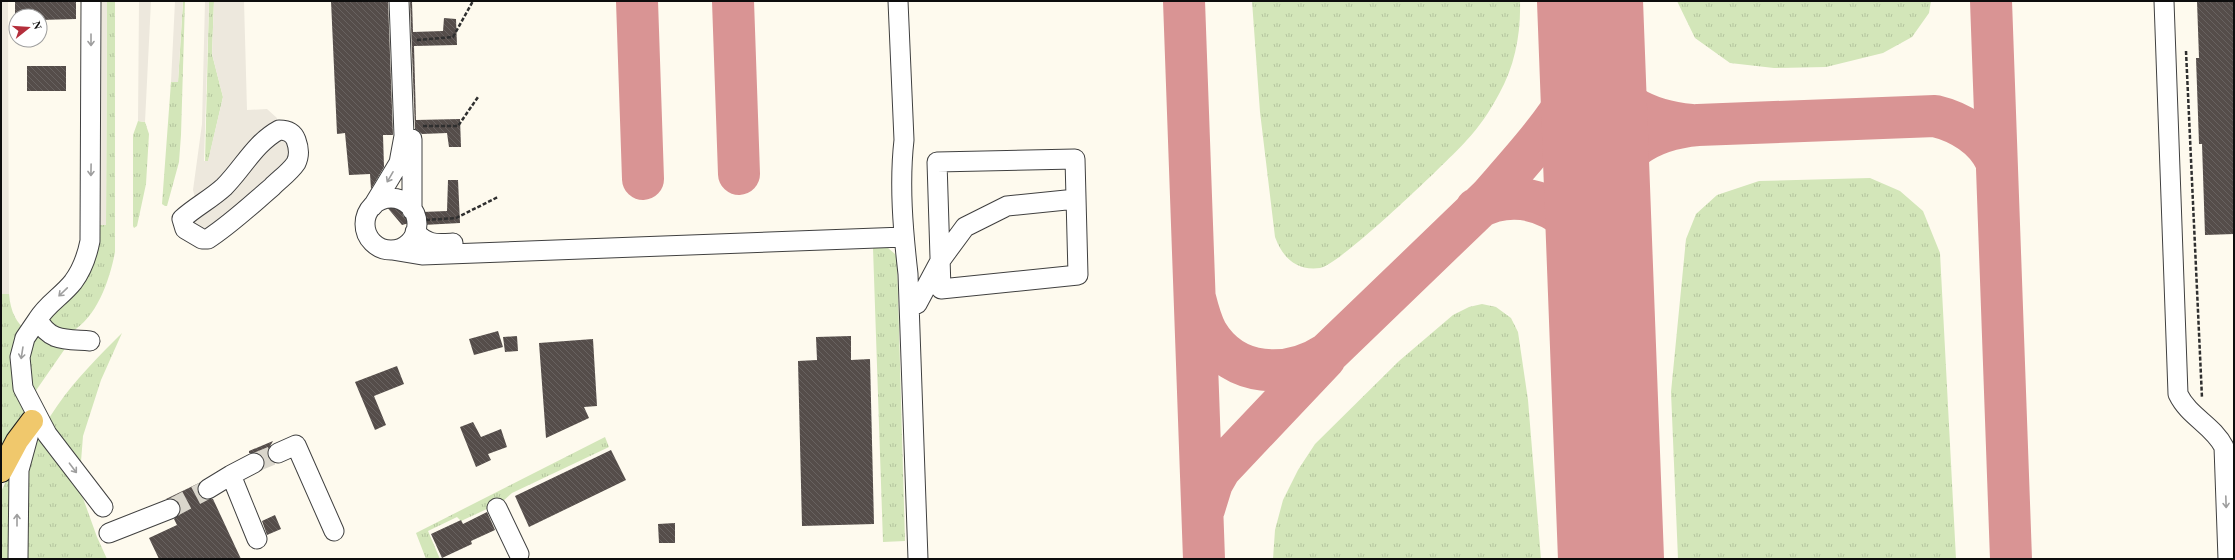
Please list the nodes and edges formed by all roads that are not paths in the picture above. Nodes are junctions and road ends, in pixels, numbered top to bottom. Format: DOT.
graph roads {
  1 [pos="91,1"];
  2 [pos="399,1"];
  3 [pos="408,1"];
  4 [pos="898,1"];
  5 [pos="910,1"];
  6 [pos="2164,1"];
  7 [pos="2173,1"];
  8 [pos="1076,199"];
  9 [pos="367,209"];
  10 [pos="412,210"];
  11 [pos="178,217"];
  12 [pos="415,232"];
  13 [pos="904,234"];
  14 [pos="385,254"];
  15 [pos="940,261"];
  16 [pos="917,304"];
  17 [pos="38,319"];
  18 [pos="90,341"];
  19 [pos="32,421"];
  20 [pos="2231,434"];
  21 [pos="278,453"];
  22 [pos="2234,461"];
  23 [pos="254,463"];
  24 [pos="2234,467"];
  25 [pos="1,471"];
  26 [pos="231,475"];
  27 [pos="208,489"];
  28 [pos="103,507"];
  29 [pos="498,508"];
  30 [pos="170,510"];
  31 [pos="334,531"];
  32 [pos="109,533"];
  33 [pos="257,539"];
  34 [pos="519,554"];
  35 [pos="18,559"];
  36 [pos="918,559"];
  37 [pos="926,559"];
  38 [pos="2228,559"];
  1 -- 17 [label="street, one-way"];
  2 -- 9 [label="street, one-way"];
  3 -- 10 [label="street"];
  4 -- 13 [label="street"];
  5 -- 16 [label="street"];
  6 -- 38 [label="street, one-way"];
  7 -- 20 [label="street"];
  8 -- 15 [label="street"];
  8 -- 15 [label="street"];
  8 -- 15 [label="street"];
  9 -- 10 [label="street"];
  9 -- 14 [label="street"];
  10 -- 12 [label="street"];
  11 -- 11 [label="street"];
  12 -- 13 [label="street"];
  12 -- 14 [label="street"];
  13 -- 14 [label="street"];
  13 -- 36 [label="street"];
  15 -- 16 [label="street"];
  16 -- 37 [label="street"];
  17 -- 18 [label="street"];
  17 -- 28 [label="street, one-way"];
  19 -- 25 [label="main road"];
  35 -- 19 [label="street, one-way"];
  20 -- 22 [label="street"];
  21 -- 31 [label="street"];
  22 -- 24 [label="street"];
  23 -- 26 [label="street"];
  26 -- 27 [label="street"];
  26 -- 33 [label="street"];
  29 -- 34 [label="street"];
  30 -- 32 [label="street"];
}
